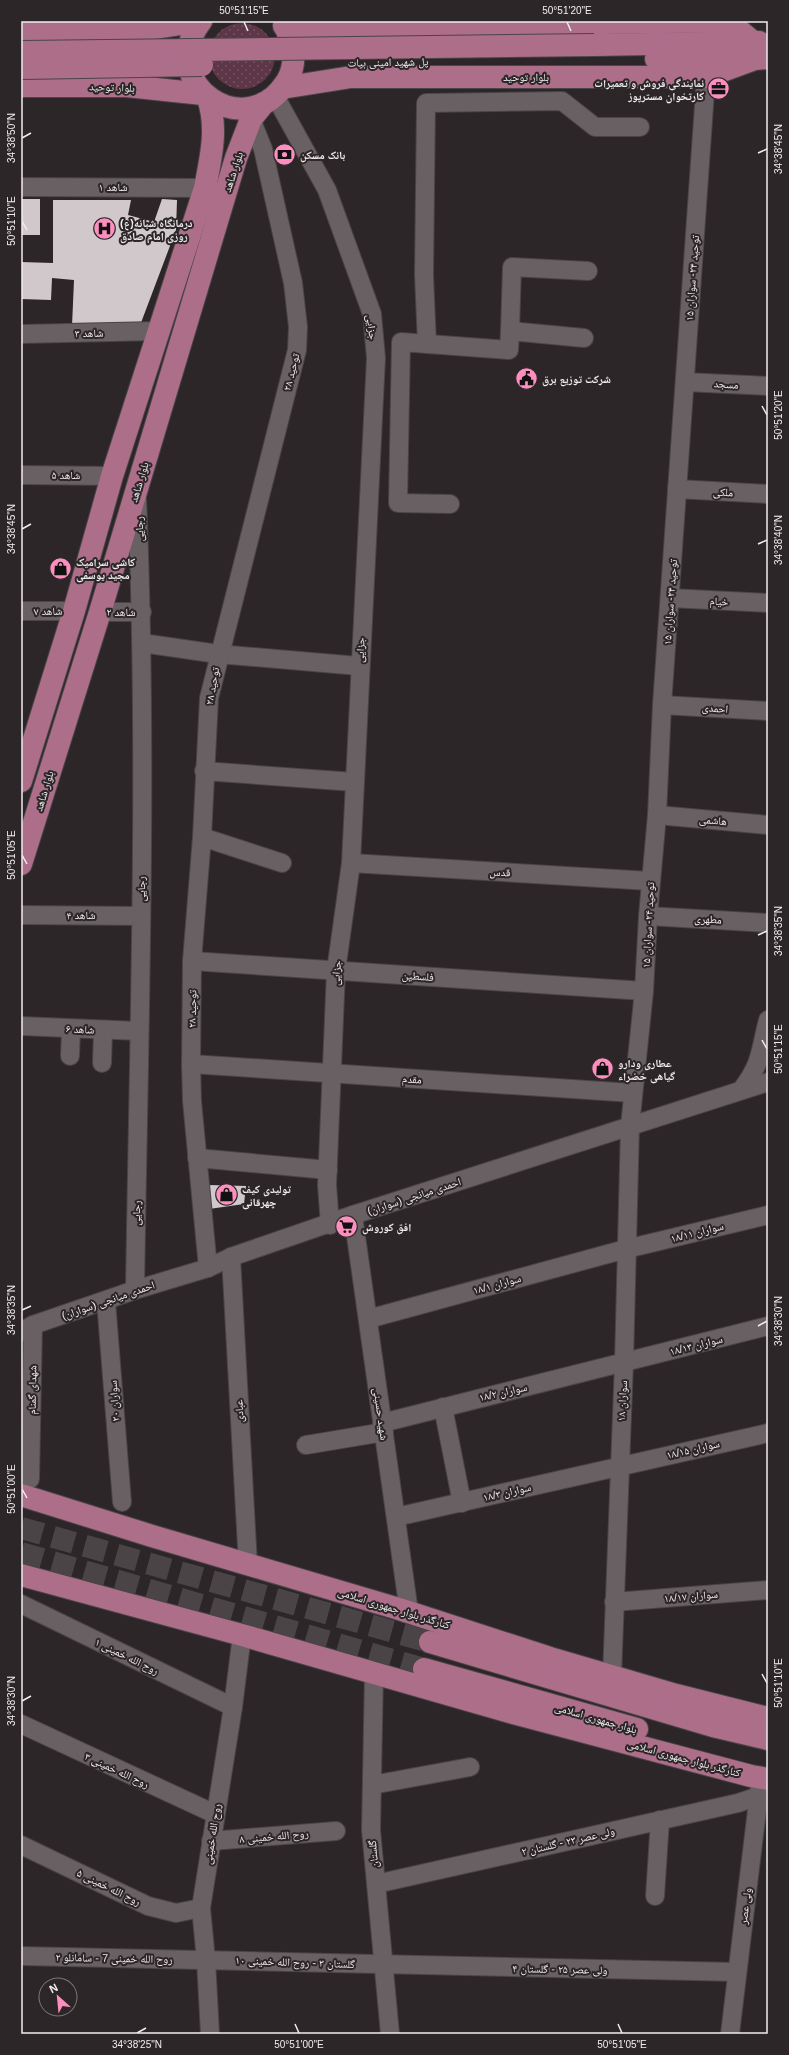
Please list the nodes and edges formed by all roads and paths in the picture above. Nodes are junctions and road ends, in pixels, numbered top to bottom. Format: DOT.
graph roads {
  1 [pos="201,21"];
  2 [pos="623,21"];
  3 [pos="281,23"];
  4 [pos="352,27"];
  5 [pos="128,29"];
  6 [pos="21,30"];
  7 [pos="761,50"];
  8 [pos="21,52"];
  9 [pos="594,52"];
  10 [pos="21,68"];
  11 [pos="350,77"];
  12 [pos="563,77"];
  13 [pos="706,77"];
  14 [pos="21,86"];
  15 [pos="127,86"];
  16 [pos="206,96"];
  17 [pos="562,100"];
  18 [pos="268,102"];
  19 [pos="640,127"];
  20 [pos="212,153"];
  21 [pos="238,155"];
  22 [pos="21,187"];
  23 [pos="205,188"];
  24 [pos="588,272"];
  25 [pos="158,331"];
  26 [pos="510,331"];
  27 [pos="21,334"];
  28 [pos="584,338"];
  29 [pos="427,344"];
  30 [pos="684,382"];
  31 [pos="768,386"];
  32 [pos="21,475"];
  33 [pos="112,476"];
  34 [pos="137,488"];
  35 [pos="677,489"];
  36 [pos="768,494"];
  37 [pos="450,504"];
  38 [pos="670,598"];
  39 [pos="768,603"];
  40 [pos="21,611"];
  41 [pos="74,611"];
  42 [pos="100,612"];
  43 [pos="142,612"];
  44 [pos="142,643"];
  45 [pos="218,654"];
  46 [pos="359,666"];
  47 [pos="662,705"];
  48 [pos="768,712"];
  49 [pos="204,771"];
  50 [pos="21,781"];
  51 [pos="354,782"];
  52 [pos="657,815"];
  53 [pos="768,825"];
  54 [pos="202,837"];
  55 [pos="282,863"];
  56 [pos="350,863"];
  57 [pos="21,864"];
  58 [pos="650,881"];
  59 [pos="21,915"];
  60 [pos="141,916"];
  61 [pos="648,916"];
  62 [pos="768,923"];
  63 [pos="192,961"];
  64 [pos="336,971"];
  65 [pos="644,991"];
  66 [pos="768,1020"];
  67 [pos="21,1026"];
  68 [pos="71,1029"];
  69 [pos="103,1031"];
  70 [pos="139,1031"];
  71 [pos="70,1056"];
  72 [pos="102,1063"];
  73 [pos="191,1064"];
  74 [pos="330,1074"];
  75 [pos="768,1082"];
  76 [pos="742,1089"];
  77 [pos="633,1093"];
  78 [pos="630,1126"];
  79 [pos="197,1158"];
  80 [pos="328,1170"];
  81 [pos="353,1215"];
  82 [pos="768,1215"];
  83 [pos="330,1225"];
  84 [pos="626,1249"];
  85 [pos="231,1258"];
  86 [pos="208,1268"];
  87 [pos="135,1290"];
  88 [pos="106,1301"];
  89 [pos="368,1319"];
  90 [pos="768,1326"];
  91 [pos="25,1329"];
  92 [pos="624,1363"];
  93 [pos="443,1407"];
  94 [pos="383,1428"];
  95 [pos="768,1433"];
  96 [pos="306,1445"];
  97 [pos="619,1466"];
  98 [pos="25,1487"];
  99 [pos="122,1502"];
  100 [pos="462,1503"];
  101 [pos="396,1517"];
  102 [pos="248,1565"];
  103 [pos="21,1575"];
  104 [pos="768,1590"];
  105 [pos="614,1602"];
  106 [pos="21,1604"];
  107 [pos="409,1612"];
  108 [pos="242,1635"];
  109 [pos="430,1642"];
  110 [pos="424,1669"];
  111 [pos="374,1673"];
  112 [pos="612,1676"];
  113 [pos="233,1707"];
  114 [pos="768,1718"];
  115 [pos="21,1724"];
  116 [pos="768,1739"];
  117 [pos="470,1767"];
  118 [pos="764,1780"];
  119 [pos="372,1785"];
  120 [pos="215,1814"];
  121 [pos="660,1820"];
  122 [pos="336,1830"];
  123 [pos="211,1841"];
  124 [pos="21,1845"];
  125 [pos="376,1884"];
  126 [pos="655,1896"];
  127 [pos="200,1908"];
  128 [pos="21,1956"];
  129 [pos="206,1960"];
  130 [pos="384,1965"];
  131 [pos="737,1972"];
  132 [pos="210,2034"];
  133 [pos="390,2034"];
  134 [pos="730,2034"];
  1 -- 5 [label="main road"];
  1 -- 16 [label="main road, بلوار شاهد"];
  2 -- 4 [label="main road"];
  2 -- 7 [label="main road"];
  3 -- 4 [label="main road"];
  3 -- 18 [label="main road, بلوار شاهد"];
  4 -- 11 [label="main road"];
  5 -- 6 [label="main road"];
  5 -- 15 [label="main road"];
  7 -- 9 [label="main road, پل شهید امینی بیات"];
  7 -- 13 [label="main road, بلوار توحید"];
  8 -- 9 [label="main road, پل شهید امینی بیات, bridge"];
  9 -- 10 [label="main road, پل شهید امینی بیات, bridge"];
  11 -- 12 [label="main road, بلوار توحید"];
  11 -- 18 [label="main road, بلوار توحید"];
  12 -- 13 [label="main road, بلوار توحید"];
  12 -- 17 [label="street"];
  13 -- 30 [label="street, توحید ۲۴- سواران ۱۵"];
  14 -- 15 [label="main road, بلوار توحید"];
  15 -- 16 [label="main road, بلوار توحید"];
  16 -- 18 [label="main road, بلوار توحید"];
  16 -- 20 [label="main road, بلوار شاهد"];
  17 -- 19 [label="street"];
  17 -- 29 [label="street"];
  18 -- 21 [label="main road, بلوار شاهد"];
  18 -- 45 [label="street, توحید ۲۸"];
  18 -- 46 [label="street, جزایی"];
  20 -- 21 [label="main road"];
  20 -- 23 [label="main road, بلوار شاهد"];
  21 -- 34 [label="main road, بلوار شاهد"];
  22 -- 23 [label="street, شاهد ۱"];
  23 -- 25 [label="main road, بلوار شاهد"];
  24 -- 26 [label="street"];
  25 -- 27 [label="street, شاهد ۳"];
  25 -- 33 [label="main road, بلوار شاهد"];
  26 -- 28 [label="street"];
  26 -- 29 [label="street"];
  29 -- 37 [label="street"];
  30 -- 31 [label="street, مسجد"];
  30 -- 35 [label="street, توحید ۲۴- سواران ۱۵"];
  32 -- 33 [label="street, شاهد ۵"];
  33 -- 41 [label="main road, بلوار شاهد"];
  34 -- 42 [label="main road, بلوار شاهد"];
  34 -- 43 [label="street, رجایی"];
  35 -- 36 [label="street, ملکی"];
  35 -- 38 [label="street, توحید ۲۴- سواران ۱۵"];
  38 -- 39 [label="street, خیام"];
  38 -- 47 [label="street, توحید ۲۴- سواران ۱۵"];
  40 -- 41 [label="street, شاهد ۷"];
  41 -- 50 [label="main road, بلوار شاهد"];
  42 -- 43 [label="street, شاهد ۲"];
  42 -- 57 [label="main road, بلوار شاهد"];
  43 -- 44 [label="street, رجایی"];
  44 -- 45 [label="street"];
  44 -- 60 [label="street, رجایی"];
  45 -- 46 [label="street"];
  45 -- 49 [label="street, توحید ۲۸"];
  46 -- 51 [label="street, جزایی"];
  47 -- 48 [label="street, احمدی"];
  47 -- 52 [label="street, توحید ۲۴- سواران ۱۵"];
  49 -- 51 [label="street"];
  49 -- 54 [label="street, توحید ۲۸"];
  51 -- 56 [label="street, جزایی"];
  52 -- 53 [label="street, هاشمی"];
  52 -- 58 [label="street, توحید ۲۴- سواران ۱۵"];
  54 -- 55 [label="street"];
  54 -- 63 [label="street, توحید ۲۸"];
  56 -- 58 [label="street, قدس"];
  56 -- 64 [label="street, جزایی"];
  58 -- 61 [label="street, توحید ۲۴- سواران ۱۵"];
  59 -- 60 [label="street, شاهد ۴"];
  60 -- 70 [label="street, رجایی"];
  61 -- 62 [label="street, مطهری"];
  61 -- 65 [label="street, توحید ۲۴- سواران ۱۵"];
  63 -- 64 [label="street, فلسطین"];
  63 -- 73 [label="street, توحید ۲۸"];
  64 -- 65 [label="street, فلسطین"];
  64 -- 74 [label="street, جزایی"];
  65 -- 77 [label="street, توحید ۲۴- سواران ۱۵"];
  66 -- 76 [label="street"];
  67 -- 68 [label="street, شاهد ۶"];
  68 -- 69 [label="street, شاهد ۶"];
  68 -- 71 [label="street"];
  69 -- 70 [label="street, شاهد ۶"];
  69 -- 72 [label="street"];
  70 -- 87 [label="street, رجایی"];
  73 -- 74 [label="street, مقدم"];
  73 -- 79 [label="street, توحید ۲۸"];
  74 -- 77 [label="street, مقدم"];
  74 -- 80 [label="street, جزایی"];
  75 -- 76 [label="street, احمدی میانجی (سواران)"];
  76 -- 78 [label="street, احمدی میانجی (سواران)"];
  77 -- 78 [label="street, توحید ۲۴- سواران ۱۵"];
  78 -- 81 [label="street, احمدی میانجی (سواران)"];
  78 -- 84 [label="street, سواران ۱۸"];
  79 -- 80 [label="street"];
  79 -- 86 [label="street, توحید ۲۸"];
  80 -- 83 [label="street, جزایی"];
  81 -- 83 [label="street, احمدی میانجی (سواران)"];
  81 -- 89 [label="street, شهید حسینی"];
  82 -- 84 [label="street, سواران ۱۸/۱۱"];
  83 -- 85 [label="street, احمدی میانجی (سواران)"];
  84 -- 89 [label="street, سواران ۱۸/۱"];
  84 -- 92 [label="street, سواران ۱۸"];
  85 -- 86 [label="street, احمدی میانجی (سواران)"];
  85 -- 102 [label="street, عبادی"];
  86 -- 87 [label="street, احمدی میانجی (سواران)"];
  87 -- 88 [label="street, احمدی میانجی (سواران)"];
  88 -- 91 [label="street, احمدی میانجی (سواران)"];
  88 -- 99 [label="street, سواران ۲۰"];
  89 -- 94 [label="street, شهید حسینی"];
  90 -- 92 [label="street, سواران ۱۸/۱۳"];
  91 -- 98 [label="street, شهدای گمنام"];
  92 -- 93 [label="street, سواران ۱۸/۲"];
  92 -- 97 [label="street, سواران ۱۸"];
  93 -- 94 [label="street, سواران ۱۸/۲"];
  93 -- 100 [label="street"];
  94 -- 96 [label="street, سواران ۱۸/۲"];
  94 -- 101 [label="street, شهید حسینی"];
  95 -- 97 [label="street, سواران ۱۸/۱۵"];
  97 -- 100 [label="street, سواران ۱۸/۳"];
  97 -- 105 [label="street, سواران ۱۸"];
  98 -- 102 [label="main road, کنارگذر بلوار جمهوری اسلامی"];
  100 -- 101 [label="street, سواران ۱۸/۳"];
  101 -- 107 [label="street, شهید حسینی"];
  102 -- 107 [label="main road, کنارگذر بلوار جمهوری اسلامی"];
  103 -- 108 [label="main road, کنارگذر بلوار جمهوری اسلامی"];
  104 -- 105 [label="street, سواران ۱۸/۱۷"];
  105 -- 112 [label="street, سواران ۱۸"];
  106 -- 113 [label="street, روح الله خمینی ۱"];
  107 -- 112 [label="main road, کنارگذر بلوار جمهوری اسلامی"];
  108 -- 111 [label="main road, کنارگذر بلوار جمهوری اسلامی"];
  108 -- 113 [label="street, روح الله خمینی"];
  109 -- 116 [label="main road"];
  110 -- 118 [label="main road, بلوار جمهوری اسلامی"];
  111 -- 118 [label="main road, کنارگذر بلوار جمهوری اسلامی"];
  111 -- 119 [label="street, گلستان"];
  112 -- 114 [label="main road, کنارگذر بلوار جمهوری اسلامی"];
  113 -- 120 [label="street, روح الله خمینی"];
  115 -- 120 [label="street, روح الله خمینی ۳"];
  117 -- 119 [label="street"];
  118 -- 121 [label="street, ولی عصر ۲۳ - گلستان ۲"];
  118 -- 131 [label="street, ولی عصر"];
  119 -- 125 [label="street, گلستان"];
  120 -- 123 [label="street, روح الله خمینی"];
  121 -- 125 [label="street, ولی عصر ۲۳ - گلستان ۲"];
  121 -- 126 [label="street"];
  122 -- 123 [label="street, روح الله خمینی ۸"];
  123 -- 127 [label="street, روح الله خمینی"];
  124 -- 127 [label="street, روح الله خمینی ۵"];
  125 -- 130 [label="street, گلستان"];
  127 -- 129 [label="street, روح الله خمینی"];
  128 -- 129 [label="street, روح الله خمینی 7 - سامانلو ۲"];
  129 -- 130 [label="street, گلستان ۳ - روح الله خمینی ۱۰"];
  129 -- 132 [label="street, روح الله خمینی"];
  130 -- 131 [label="street, ولی عصر ۲۵ - گلستان ۴"];
  130 -- 133 [label="street, گلستان"];
  131 -- 134 [label="street, ولی عصر"];
}
